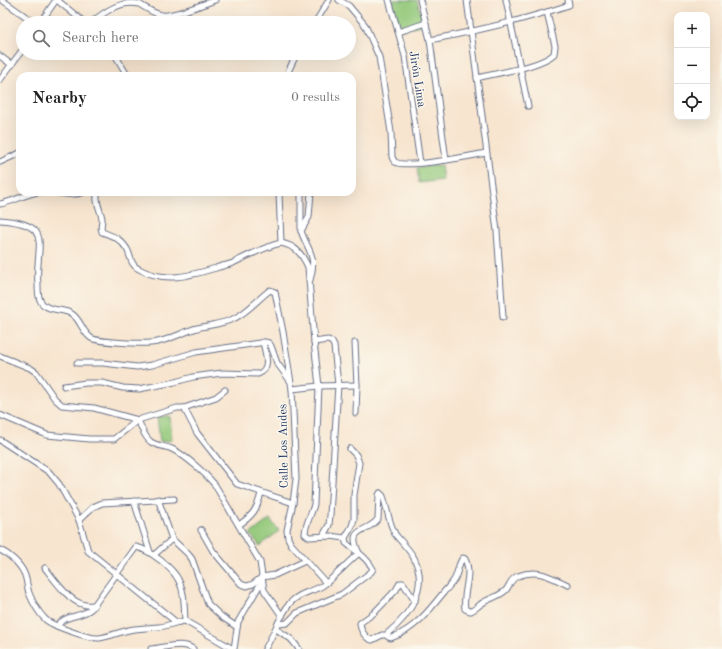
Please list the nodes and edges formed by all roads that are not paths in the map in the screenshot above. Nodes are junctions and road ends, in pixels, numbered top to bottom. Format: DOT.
graph roads {
  1 [pos="2,0"];
  2 [pos="57,0"];
  3 [pos="215,0"];
  4 [pos="329,0"];
  5 [pos="339,0"];
  6 [pos="388,0"];
  7 [pos="420,0"];
  8 [pos="467,0"];
  9 [pos="506,0"];
  10 [pos="568,0"];
  11 [pos="547,12"];
  12 [pos="25,16"];
  13 [pos="45,16"];
  14 [pos="76,16"];
  15 [pos="100,16"];
  16 [pos="319,16"];
  17 [pos="511,22"];
  18 [pos="426,23"];
  19 [pos="398,32"];
  20 [pos="471,32"];
  21 [pos="430,40"];
  22 [pos="0,56"];
  23 [pos="16,59"];
  24 [pos="118,60"];
  25 [pos="294,60"];
  26 [pos="12,65"];
  27 [pos="520,68"];
  28 [pos="125,72"];
  29 [pos="288,72"];
  30 [pos="477,78"];
  31 [pos="0,80"];
  32 [pos="528,106"];
  33 [pos="486,153"];
  34 [pos="16,154"];
  35 [pos="446,160"];
  36 [pos="0,162"];
  37 [pos="420,163"];
  38 [pos="28,196"];
  39 [pos="97,196"];
  40 [pos="279,196"];
  41 [pos="301,196"];
  42 [pos="311,196"];
  43 [pos="0,204"];
  44 [pos="0,220"];
  45 [pos="301,231"];
  46 [pos="281,243"];
  47 [pos="309,285"];
  48 [pos="503,317"];
  49 [pos="263,342"];
  50 [pos="314,342"];
  51 [pos="355,343"];
  52 [pos="0,356"];
  53 [pos="77,363"];
  54 [pos="291,382"];
  55 [pos="338,385"];
  56 [pos="357,385"];
  57 [pos="64,386"];
  58 [pos="319,386"];
  59 [pos="292,389"];
  60 [pos="225,390"];
  61 [pos="184,408"];
  62 [pos="356,413"];
  63 [pos="0,414"];
  64 [pos="138,420"];
  65 [pos="0,440"];
  66 [pos="350,450"];
  67 [pos="261,493"];
  68 [pos="158,499"];
  69 [pos="174,499"];
  70 [pos="134,501"];
  71 [pos="293,503"];
  72 [pos="78,520"];
  73 [pos="239,525"];
  74 [pos="200,530"];
  75 [pos="323,536"];
  76 [pos="345,538"];
  77 [pos="172,539"];
  78 [pos="0,550"];
  79 [pos="152,553"];
  80 [pos="359,553"];
  81 [pos="305,561"];
  82 [pos="46,568"];
  83 [pos="116,574"];
  84 [pos="262,579"];
  85 [pos="326,583"];
  86 [pos="568,585"];
  87 [pos="415,601"];
  88 [pos="94,605"];
  89 [pos="282,616"];
  90 [pos="185,620"];
  91 [pos="176,622"];
  92 [pos="58,626"];
  93 [pos="278,626"];
  94 [pos="237,627"];
  95 [pos="387,635"];
  96 [pos="151,649"];
  97 [pos="193,649"];
  98 [pos="234,649"];
  99 [pos="265,649"];
  100 [pos="300,649"];
  1 -- 12 [label="street"];
  2 -- 13 [label="street"];
  2 -- 14 [label="street"];
  3 -- 15 [label="street"];
  4 -- 16 [label="street"];
  5 -- 37 [label="street"];
  6 -- 19 [label="street, Jirón Lima"];
  7 -- 18 [label="street"];
  8 -- 20 [label="street"];
  9 -- 17 [label="street"];
  10 -- 11 [label="street"];
  11 -- 17 [label="street"];
  11 -- 27 [label="street"];
  17 -- 20 [label="street"];
  17 -- 27 [label="street"];
  18 -- 19 [label="street"];
  18 -- 21 [label="street"];
  19 -- 37 [label="street, Jirón Lima"];
  20 -- 21 [label="street"];
  20 -- 30 [label="street"];
  21 -- 35 [label="street"];
  22 -- 26 [label="street"];
  23 -- 26 [label="street"];
  24 -- 28 [label="street"];
  25 -- 29 [label="street"];
  26 -- 31 [label="street"];
  27 -- 30 [label="street"];
  27 -- 32 [label="street"];
  30 -- 33 [label="street"];
  33 -- 35 [label="street"];
  33 -- 48 [label="street"];
  34 -- 36 [label="street"];
  35 -- 37 [label="street"];
  38 -- 43 [label="street"];
  39 -- 46 [label="street"];
  40 -- 46 [label="street"];
  41 -- 45 [label="street"];
  42 -- 45 [label="street"];
  44 -- 54 [label="street, Calle Los Andes"];
  45 -- 47 [label="street"];
  46 -- 47 [label="street"];
  47 -- 50 [label="street"];
  49 -- 53 [label="street"];
  49 -- 54 [label="street"];
  49 -- 57 [label="street"];
  50 -- 55 [label="street"];
  50 -- 58 [label="street"];
  51 -- 56 [label="street"];
  52 -- 64 [label="street"];
  54 -- 59 [label="street, Calle Los Andes"];
  55 -- 56 [label="street"];
  55 -- 58 [label="street"];
  55 -- 75 [label="street"];
  56 -- 62 [label="street"];
  58 -- 59 [label="street"];
  58 -- 75 [label="street"];
  59 -- 71 [label="street, Calle Los Andes"];
  60 -- 61 [label="street"];
  61 -- 64 [label="street"];
  61 -- 67 [label="street"];
  63 -- 64 [label="street"];
  64 -- 73 [label="street"];
  65 -- 72 [label="street"];
  66 -- 76 [label="street"];
  67 -- 71 [label="street"];
  67 -- 73 [label="street"];
  68 -- 69 [label="street"];
  68 -- 70 [label="street"];
  68 -- 77 [label="street"];
  70 -- 72 [label="street"];
  70 -- 79 [label="street"];
  71 -- 81 [label="street, Calle Los Andes"];
  72 -- 83 [label="street"];
  73 -- 84 [label="street"];
  74 -- 84 [label="street"];
  75 -- 76 [label="street"];
  76 -- 80 [label="street"];
  77 -- 79 [label="street"];
  77 -- 94 [label="street"];
  78 -- 92 [label="street"];
  79 -- 83 [label="street"];
  79 -- 90 [label="street"];
  80 -- 85 [label="street"];
  80 -- 87 [label="street"];
  80 -- 93 [label="street"];
  81 -- 84 [label="street"];
  81 -- 85 [label="street, Calle Los Andes"];
  82 -- 88 [label="street"];
  83 -- 88 [label="street"];
  83 -- 91 [label="street"];
  84 -- 89 [label="street"];
  84 -- 94 [label="street"];
  85 -- 89 [label="street"];
  86 -- 95 [label="street"];
  87 -- 95 [label="street"];
  87 -- 95 [label="street"];
  88 -- 92 [label="street"];
  89 -- 93 [label="street"];
  90 -- 91 [label="street"];
  90 -- 98 [label="street"];
  91 -- 92 [label="street"];
  93 -- 99 [label="street"];
  93 -- 100 [label="street"];
  94 -- 98 [label="street"];
  96 -- 97 [label="street"];
}
